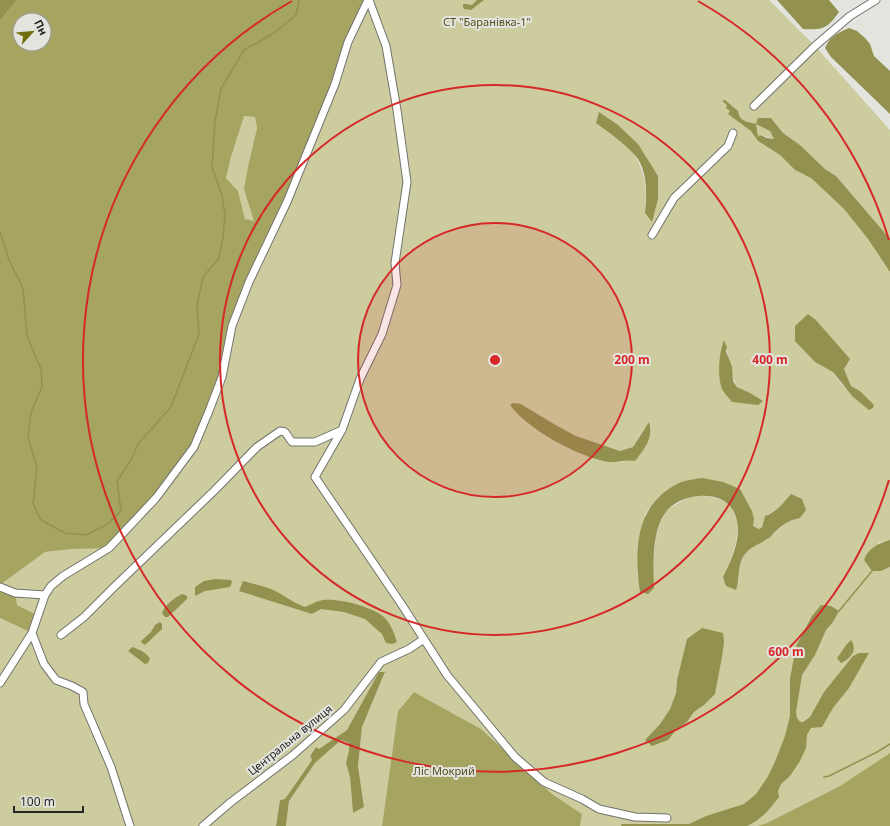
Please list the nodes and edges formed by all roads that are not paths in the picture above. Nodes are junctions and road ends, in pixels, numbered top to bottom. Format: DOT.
graph roads {
  1 [pos="368,0"];
  2 [pos="876,0"];
  3 [pos="754,106"];
  4 [pos="733,133"];
  5 [pos="652,235"];
  6 [pos="342,430"];
  7 [pos="0,587"];
  8 [pos="46,595"];
  9 [pos="32,633"];
  10 [pos="61,635"];
  11 [pos="424,639"];
  12 [pos="0,683"];
  13 [pos="667,818"];
  14 [pos="130,826"];
  15 [pos="203,826"];
  1 -- 6 [label="street"];
  1 -- 8 [label="street"];
  2 -- 3 [label="street"];
  4 -- 5 [label="street"];
  6 -- 10 [label="street"];
  6 -- 11 [label="street"];
  7 -- 8 [label="street"];
  8 -- 9 [label="street"];
  9 -- 12 [label="street"];
  9 -- 14 [label="street"];
  11 -- 13 [label="street"];
  11 -- 15 [label="street, Центральна вулиця"];
}
